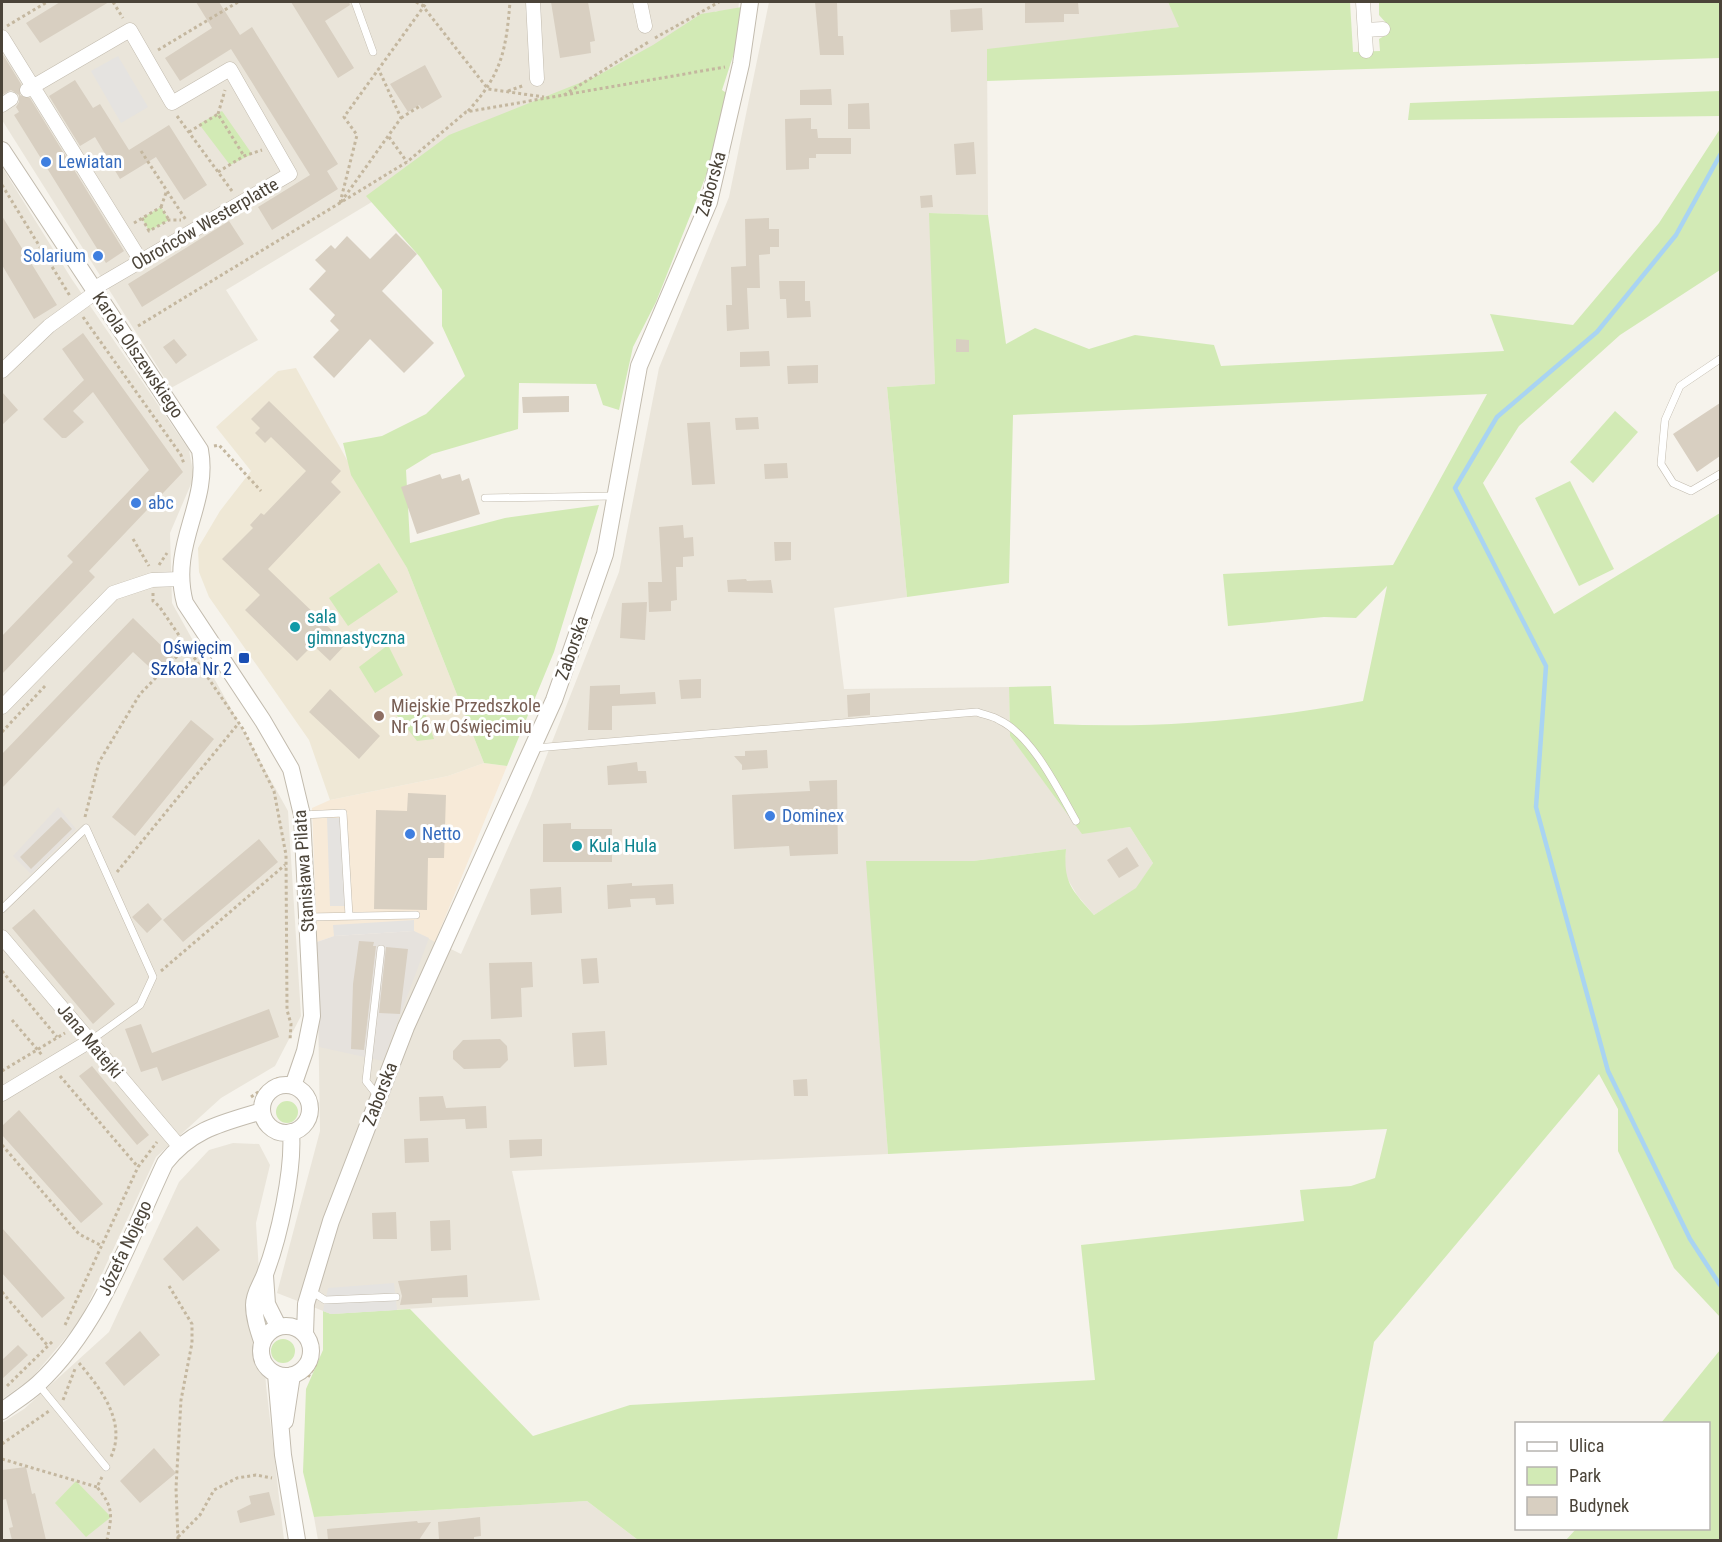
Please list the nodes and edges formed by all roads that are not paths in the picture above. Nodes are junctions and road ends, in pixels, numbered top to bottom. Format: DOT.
graph roads {
  1 [pos="355,2"];
  2 [pos="533,2"];
  3 [pos="639,2"];
  4 [pos="750,2"];
  5 [pos="1363,2"];
  6 [pos="645,26"];
  7 [pos="1383,29"];
  8 [pos="1365,30"];
  9 [pos="2,37"];
  10 [pos="1366,51"];
  11 [pos="373,52"];
  12 [pos="537,79"];
  13 [pos="30,88"];
  14 [pos="2,150"];
  15 [pos="141,261"];
  16 [pos="94,291"];
  17 [pos="1720,359"];
  18 [pos="2,371"];
  19 [pos="1720,474"];
  20 [pos="614,495"];
  21 [pos="485,498"];
  22 [pos="180,579"];
  23 [pos="2,707"];
  24 [pos="532,748"];
  25 [pos="302,815"];
  26 [pos="1076,821"];
  27 [pos="2,909"];
  28 [pos="416,915"];
  29 [pos="349,916"];
  30 [pos="308,917"];
  31 [pos="2,937"];
  32 [pos="381,949"];
  33 [pos="90,1041"];
  34 [pos="293,1086"];
  35 [pos="2,1094"];
  36 [pos="378,1098"];
  37 [pos="262,1111"];
  38 [pos="291,1132"];
  39 [pos="179,1146"];
  40 [pos="265,1275"];
  41 [pos="396,1297"];
  42 [pos="308,1298"];
  43 [pos="282,1326"];
  44 [pos="305,1334"];
  45 [pos="262,1341"];
  46 [pos="284,1375"];
  47 [pos="38,1384"];
  48 [pos="2,1411"];
  49 [pos="106,1467"];
  50 [pos="297,1540"];
  1 -- 11 [label="lane"];
  2 -- 12 [label="street"];
  3 -- 6 [label="street"];
  4 -- 20 [label="street, Zaborska"];
  5 -- 8 [label="street"];
  7 -- 8 [label="street"];
  8 -- 10 [label="street"];
  9 -- 13 [label="street"];
  13 -- 15 [label="street"];
  13 -- 15 [label="street, Obrońców Westerplatte"];
  14 -- 16 [label="street, Karola Olszewskiego"];
  15 -- 16 [label="street, Obrońców Westerplatte"];
  16 -- 18 [label="street, Obrońców Westerplatte"];
  16 -- 22 [label="street, Karola Olszewskiego"];
  17 -- 19 [label="lane"];
  20 -- 21 [label="lane"];
  20 -- 24 [label="street, Zaborska"];
  22 -- 23 [label="street"];
  22 -- 25 [label="street, Stanisława Pilata"];
  24 -- 26 [label="lane"];
  24 -- 36 [label="street, Zaborska"];
  25 -- 29 [label="lane"];
  25 -- 30 [label="street, Stanisława Pilata"];
  27 -- 33 [label="lane"];
  28 -- 29 [label="lane"];
  29 -- 30 [label="lane"];
  30 -- 34 [label="street, Stanisława Pilata"];
  31 -- 33 [label="street, Jana Matejki"];
  32 -- 36 [label="lane"];
  33 -- 35 [label="street"];
  33 -- 39 [label="street, Jana Matejki"];
  34 -- 37 [label="street"];
  34 -- 38 [label="street"];
  36 -- 42 [label="street, Zaborska"];
  37 -- 38 [label="street"];
  37 -- 39 [label="street, Józefa Nojego"];
  38 -- 40 [label="street"];
  39 -- 47 [label="street, Józefa Nojego"];
  40 -- 43 [label="street"];
  40 -- 45 [label="street"];
  41 -- 42 [label="lane"];
  42 -- 43 [label="street, Zaborska"];
  42 -- 44 [label="street, Zaborska"];
  43 -- 44 [label="street"];
  43 -- 45 [label="street"];
  44 -- 46 [label="street"];
  45 -- 46 [label="street"];
  46 -- 50 [label="street"];
  47 -- 48 [label="street, Józefa Nojego"];
  47 -- 49 [label="lane"];
}
